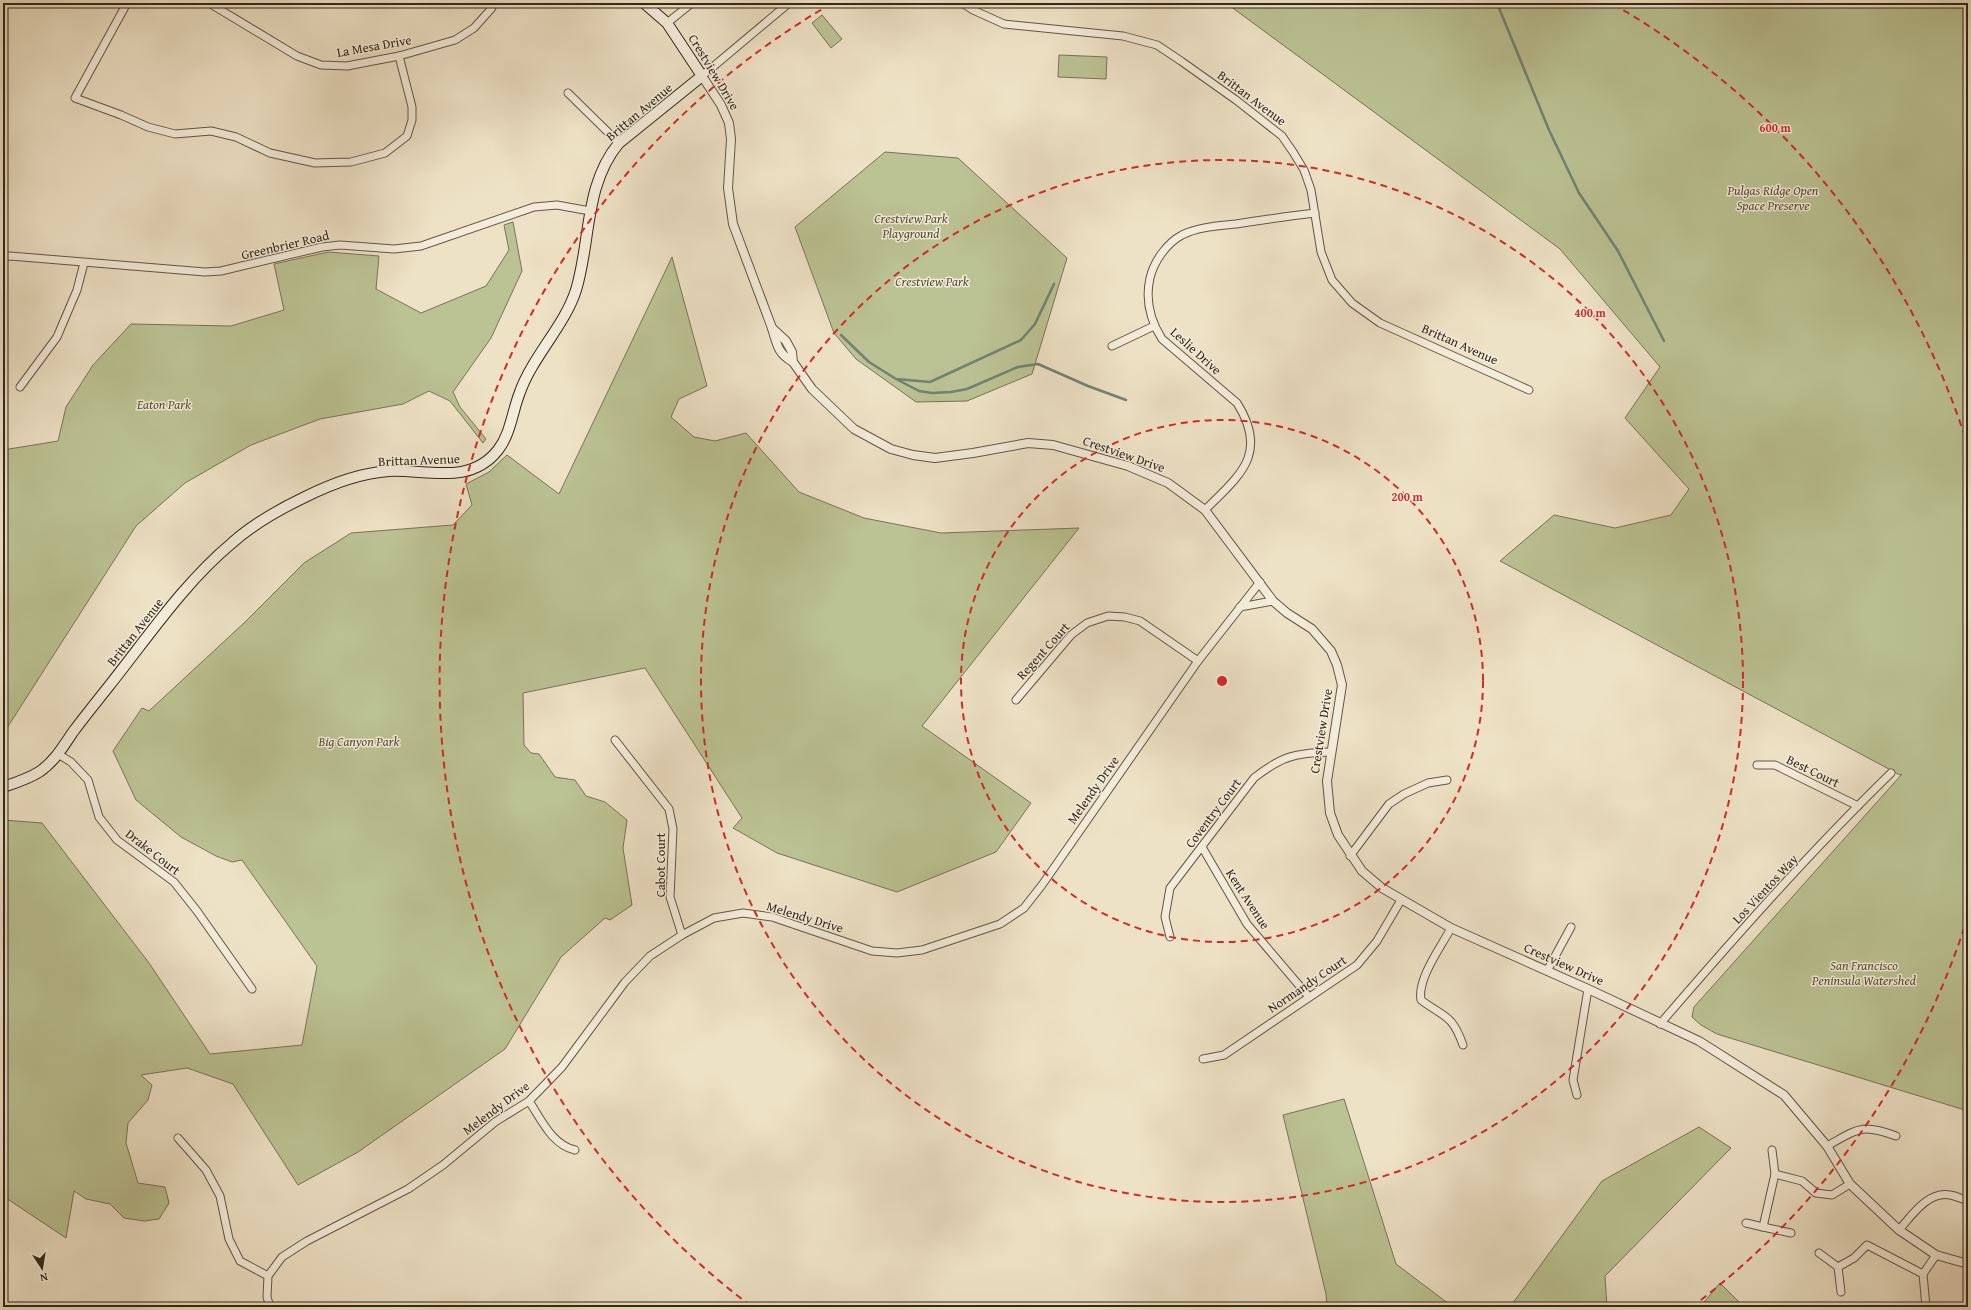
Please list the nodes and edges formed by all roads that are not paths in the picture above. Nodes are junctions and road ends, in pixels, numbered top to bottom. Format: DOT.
graph roads {
  1 [pos="128,3"];
  2 [pos="209,3"];
  3 [pos="494,3"];
  4 [pos="644,3"];
  5 [pos="692,3"];
  6 [pos="789,3"];
  7 [pos="962,3"];
  8 [pos="667,23"];
  9 [pos="400,56"];
  10 [pos="702,76"];
  11 [pos="568,93"];
  12 [pos="619,143"];
  13 [pos="590,211"];
  14 [pos="1315,213"];
  15 [pos="3,257"];
  16 [pos="84,263"];
  17 [pos="1154,326"];
  18 [pos="1112,346"];
  19 [pos="20,387"];
  20 [pos="1529,390"];
  21 [pos="1205,510"];
  22 [pos="1260,582"];
  23 [pos="1273,601"];
  24 [pos="1240,607"];
  25 [pos="1198,661"];
  26 [pos="1016,700"];
  27 [pos="616,740"];
  28 [pos="1331,752"];
  29 [pos="58,754"];
  30 [pos="1757,765"];
  31 [pos="1891,773"];
  32 [pos="1448,780"];
  33 [pos="3,787"];
  34 [pos="1858,806"];
  35 [pos="1202,847"];
  36 [pos="1350,856"];
  37 [pos="1401,900"];
  38 [pos="1571,927"];
  39 [pos="1451,928"];
  40 [pos="682,935"];
  41 [pos="1170,937"];
  42 [pos="1547,971"];
  43 [pos="252,989"];
  44 [pos="1588,989"];
  45 [pos="1309,997"];
  46 [pos="1660,1024"];
  47 [pos="1463,1045"];
  48 [pos="1203,1059"];
  49 [pos="1577,1095"];
  50 [pos="529,1101"];
  51 [pos="1896,1136"];
  52 [pos="178,1138"];
  53 [pos="1827,1146"];
  54 [pos="575,1150"];
  55 [pos="1772,1150"];
  56 [pos="1775,1174"];
  57 [pos="1850,1184"];
  58 [pos="1968,1201"];
  59 [pos="1746,1223"];
  60 [pos="1763,1226"];
  61 [pos="1899,1230"];
  62 [pos="1791,1233"];
  63 [pos="1819,1253"];
  64 [pos="1936,1255"];
  65 [pos="1968,1264"];
  66 [pos="1838,1267"];
  67 [pos="1923,1274"];
  68 [pos="268,1276"];
  69 [pos="1841,1292"];
  70 [pos="270,1307"];
  71 [pos="1926,1307"];
  1 -- 9 [label="street"];
  2 -- 9 [label="street, La Mesa Drive"];
  3 -- 9 [label="street, La Mesa Drive"];
  4 -- 8 [label="main road, Crestview Drive"];
  5 -- 8 [label="street"];
  6 -- 10 [label="street, Brittan Avenue"];
  7 -- 14 [label="street, Brittan Avenue"];
  8 -- 10 [label="main road, Crestview Drive"];
  10 -- 12 [label="main road, Brittan Avenue"];
  10 -- 21 [label="street, Crestview Drive"];
  11 -- 12 [label="street"];
  12 -- 13 [label="main road, Brittan Avenue"];
  13 -- 16 [label="street, Greenbrier Road"];
  13 -- 29 [label="main road, Brittan Avenue"];
  14 -- 17 [label="street, Leslie Drive"];
  14 -- 20 [label="street, Brittan Avenue"];
  15 -- 16 [label="street, Greenbrier Road"];
  16 -- 19 [label="street"];
  17 -- 18 [label="street"];
  17 -- 21 [label="street, Leslie Drive"];
  21 -- 22 [label="street, Crestview Drive"];
  22 -- 23 [label="street, Crestview Drive"];
  22 -- 24 [label="street, Melendy Drive"];
  23 -- 24 [label="street"];
  23 -- 28 [label="street, Crestview Drive"];
  24 -- 25 [label="street, Melendy Drive"];
  25 -- 26 [label="street, Regent Court"];
  25 -- 40 [label="street, Melendy Drive"];
  27 -- 40 [label="street, Cabot Court"];
  28 -- 35 [label="street, Coventry Court"];
  28 -- 36 [label="street, Crestview Drive"];
  29 -- 33 [label="main road, Brittan Avenue"];
  29 -- 43 [label="street, Drake Court"];
  30 -- 34 [label="street, Best Court"];
  31 -- 34 [label="street, Los Vientos Way"];
  32 -- 36 [label="street"];
  34 -- 46 [label="street, Los Vientos Way"];
  35 -- 41 [label="street, Coventry Court"];
  35 -- 45 [label="street, Kent Avenue"];
  36 -- 37 [label="street, Crestview Drive"];
  37 -- 39 [label="street, Crestview Drive"];
  37 -- 45 [label="street, Normandy Court"];
  38 -- 42 [label="street"];
  39 -- 42 [label="street, Crestview Drive"];
  39 -- 47 [label="street"];
  40 -- 50 [label="street, Melendy Drive"];
  42 -- 44 [label="street, Crestview Drive"];
  44 -- 46 [label="street, Crestview Drive"];
  44 -- 49 [label="street"];
  45 -- 48 [label="street, Normandy Court"];
  46 -- 53 [label="street, Crestview Drive"];
  50 -- 54 [label="street"];
  50 -- 68 [label="street, Melendy Drive"];
  51 -- 53 [label="street"];
  52 -- 68 [label="street"];
  53 -- 57 [label="street, Crestview Drive"];
  55 -- 56 [label="street"];
  56 -- 57 [label="street"];
  56 -- 60 [label="street"];
  57 -- 61 [label="street, Crestview Drive"];
  58 -- 61 [label="street"];
  59 -- 60 [label="street"];
  60 -- 62 [label="street"];
  61 -- 64 [label="street, Crestview Drive"];
  63 -- 66 [label="street"];
  64 -- 65 [label="street, Crestview Drive"];
  64 -- 67 [label="street"];
  66 -- 67 [label="street"];
  66 -- 69 [label="street"];
  67 -- 71 [label="street"];
  68 -- 70 [label="street"];
}
